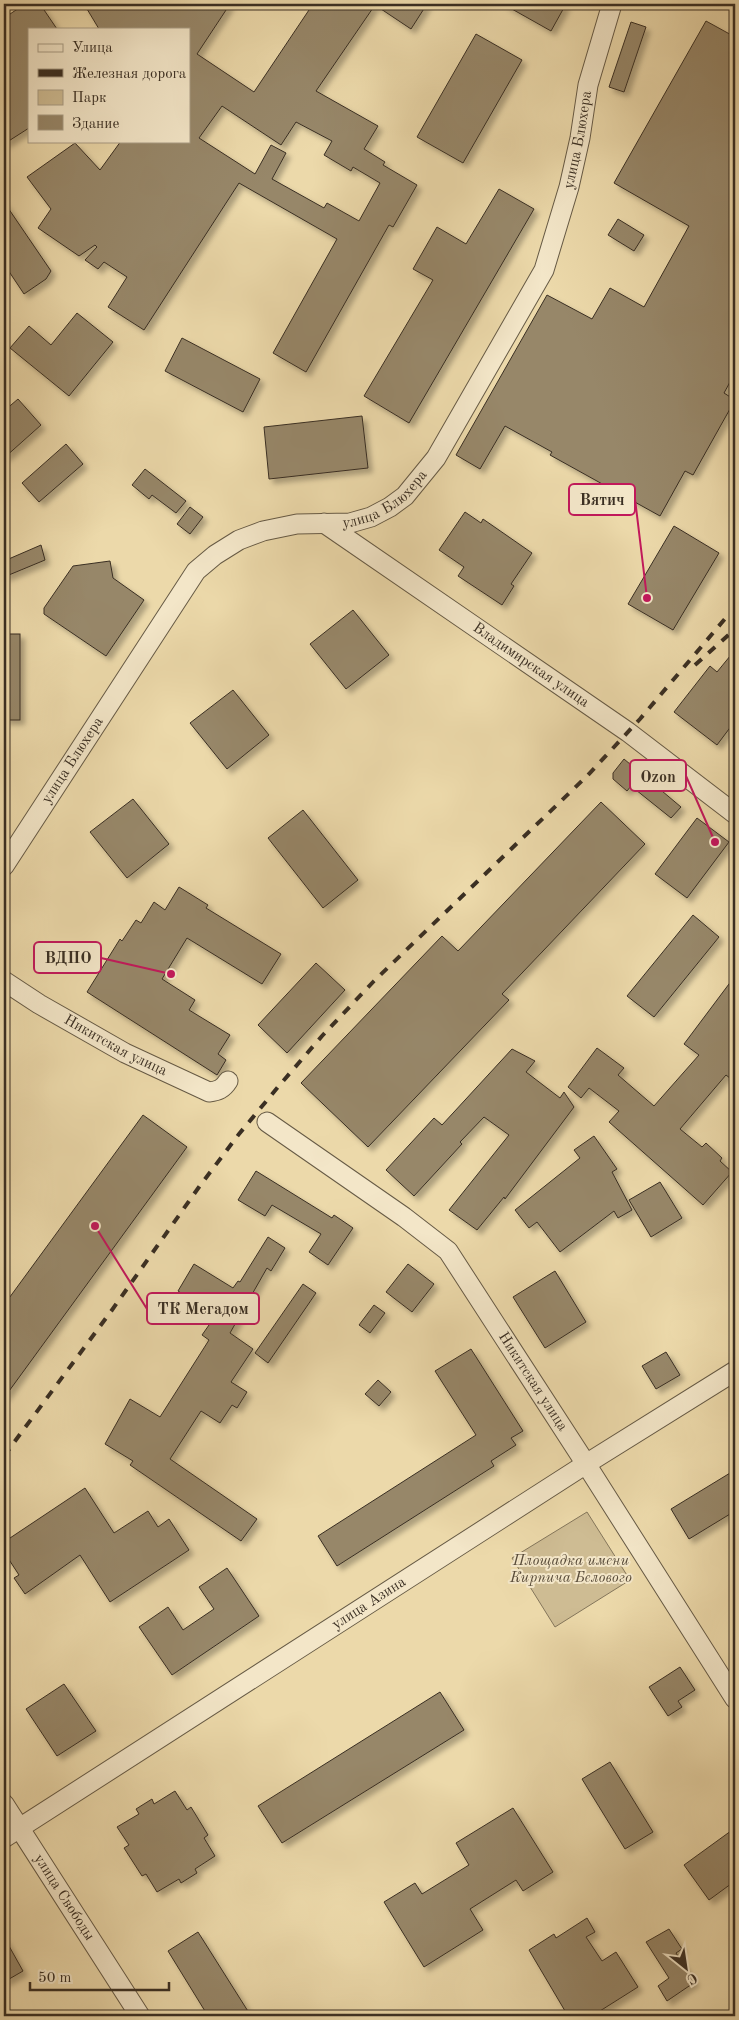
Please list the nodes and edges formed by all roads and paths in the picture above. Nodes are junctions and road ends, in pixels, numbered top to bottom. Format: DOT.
graph roads {
  1 [pos="612,4"];
  2 [pos="324,523"];
  3 [pos="735,814"];
  4 [pos="4,866"];
  5 [pos="4,981"];
  6 [pos="228,1081"];
  7 [pos="267,1122"];
  8 [pos="735,1371"];
  9 [pos="586,1464"];
  10 [pos="735,1699"];
  11 [pos="4,1804"];
  12 [pos="11,1833"];
  13 [pos="140,2016"];
  1 -- 2 [label="street, улица Блюхера"];
  2 -- 3 [label="street, Владимирская улица"];
  2 -- 4 [label="street, улица Блюхера"];
  5 -- 6 [label="street, Никитская улица"];
  7 -- 9 [label="street, Никитская улица"];
  8 -- 9 [label="street, улица Азина"];
  9 -- 10 [label="street, Никитская улица"];
  9 -- 12 [label="street, улица Азина"];
  11 -- 12 [label="street, улица Свободы"];
  12 -- 13 [label="street, улица Свободы"];
}
